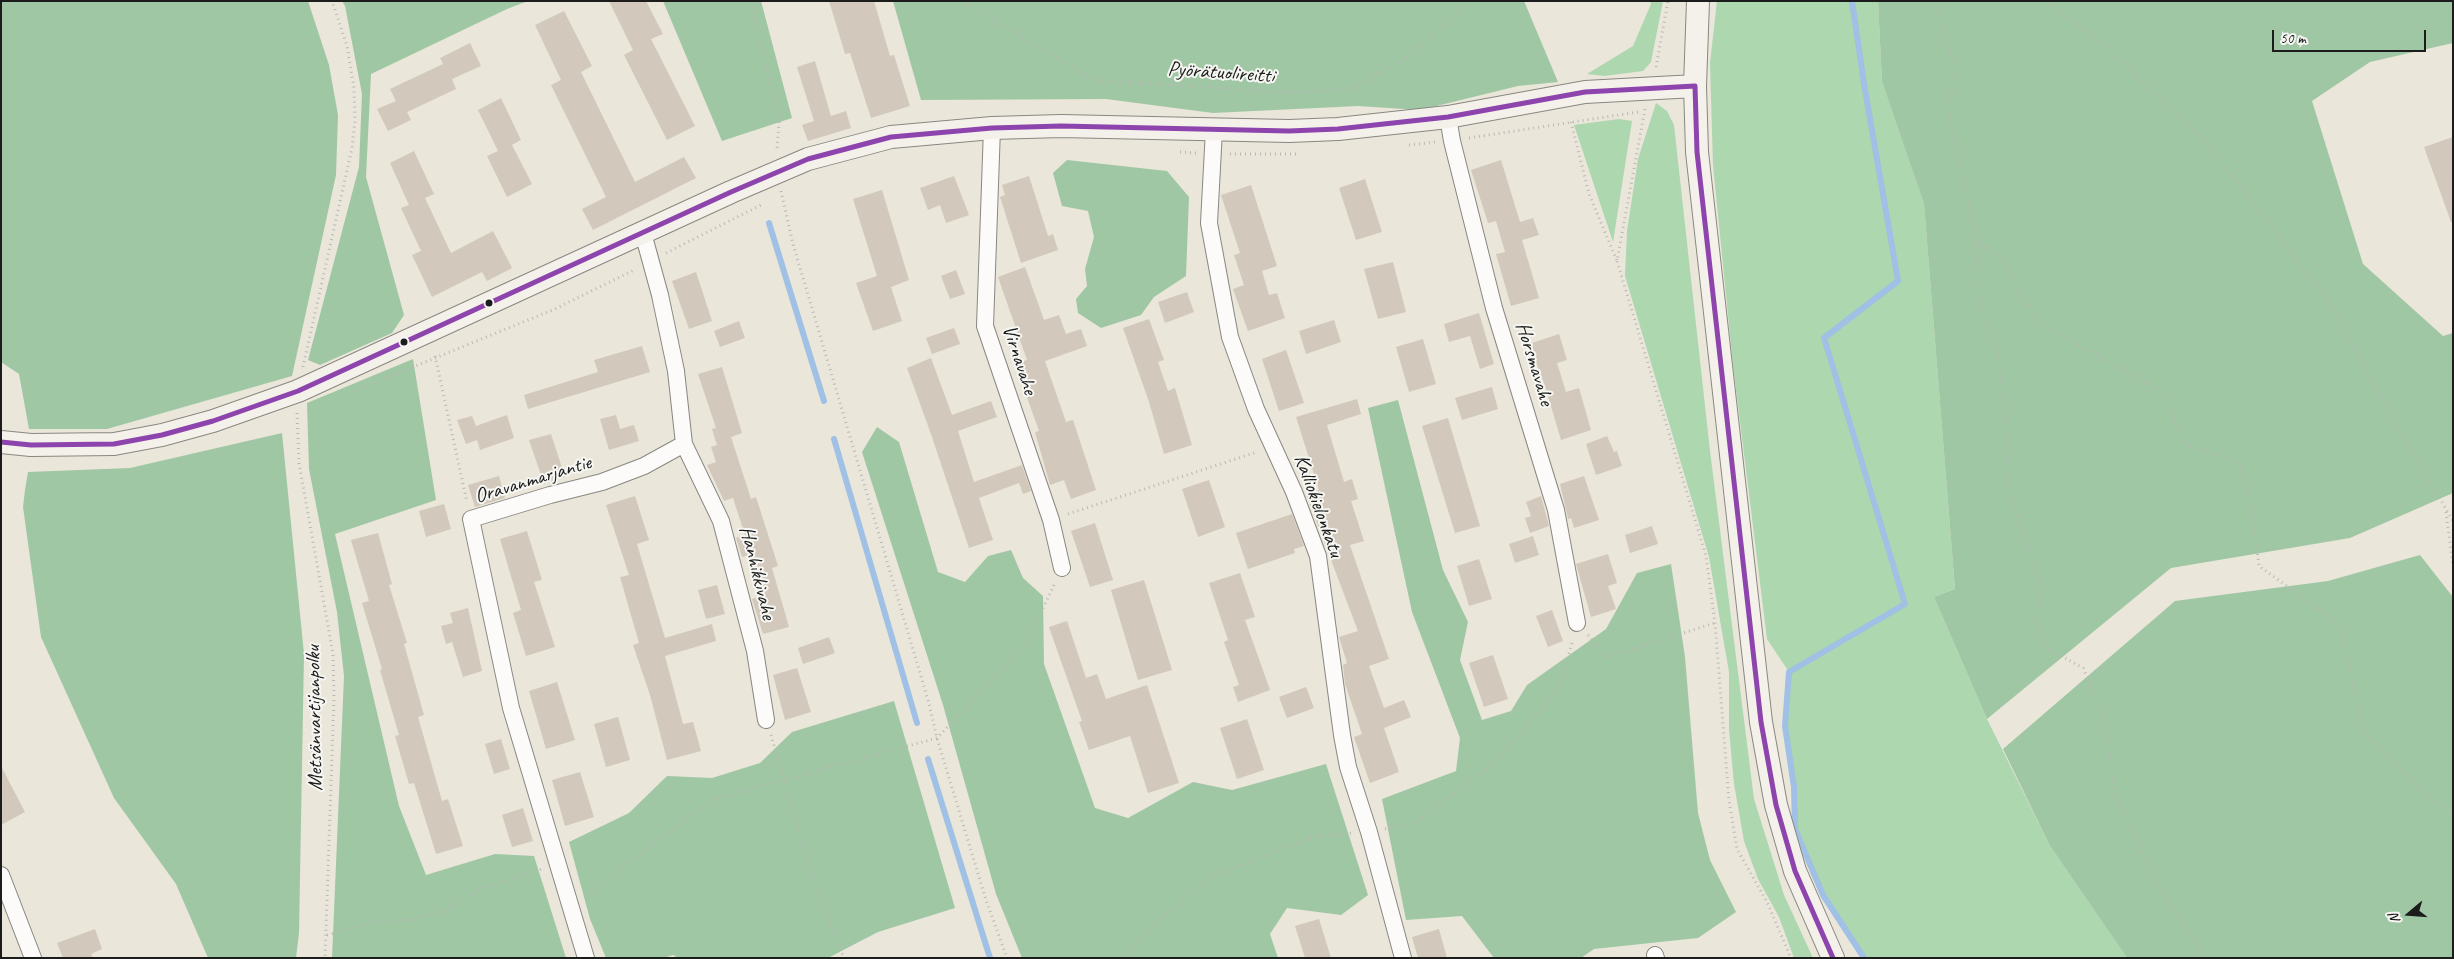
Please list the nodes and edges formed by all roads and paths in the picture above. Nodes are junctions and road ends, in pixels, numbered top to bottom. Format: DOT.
graph roads {
  1 [pos="332,1"];
  2 [pos="751,1"];
  3 [pos="962,1"];
  4 [pos="1471,1"];
  5 [pos="1668,1"];
  6 [pos="1698,1"];
  7 [pos="1934,1"];
  8 [pos="2046,1"];
  9 [pos="1695,86"];
  10 [pos="1653,88"];
  11 [pos="1644,112"];
  12 [pos="1448,117"];
  13 [pos="1571,122"];
  14 [pos="992,128"];
  15 [pos="1214,130"];
  16 [pos="1452,141"];
  17 [pos="1402,146"];
  18 [pos="1173,152"];
  19 [pos="1213,154"];
  20 [pos="1305,154"];
  21 [pos="776,173"];
  22 [pos="790,191"];
  23 [pos="782,194"];
  24 [pos="773,198"];
  25 [pos="764,203"];
  26 [pos="643,233"];
  27 [pos="1977,241"];
  28 [pos="650,261"];
  29 [pos="1617,261"];
  30 [pos="426,332"];
  31 [pos="435,357"];
  32 [pos="344,396"];
  33 [pos="301,404"];
  34 [pos="1,442"];
  35 [pos="684,444"];
  36 [pos="1273,446"];
  37 [pos="2445,509"];
  38 [pos="471,519"];
  39 [pos="1051,520"];
  40 [pos="2453,521"];
  41 [pos="2453,566"];
  42 [pos="1062,568"];
  43 [pos="1577,623"];
  44 [pos="1715,623"];
  45 [pos="766,720"];
  46 [pos="937,738"];
  47 [pos="784,782"];
  48 [pos="2453,813"];
  49 [pos="1370,832"];
  50 [pos="558,864"];
  51 [pos="1,875"];
  52 [pos="570,909"];
  53 [pos="327,935"];
  54 [pos="34,958"];
  55 [pos="325,958"];
  56 [pos="586,958"];
  57 [pos="844,958"];
  58 [pos="1007,958"];
  59 [pos="1125,958"];
  60 [pos="1403,958"];
  61 [pos="1791,958"];
  62 [pos="1833,958"];
  63 [pos="2205,958"];
  1 -- 33 [label="path, Metsänvartijanpolku"];
  2 -- 21 [label="path"];
  3 -- 4 [label="path, Pyörätuolireitti"];
  5 -- 10 [label="path"];
  6 -- 9 [label="main road"];
  7 -- 27 [label="path"];
  8 -- 37 [label="path"];
  9 -- 10 [label="main road"];
  9 -- 62 [label="main road"];
  10 -- 11 [label="path"];
  10 -- 12 [label="main road"];
  11 -- 13 [label="path"];
  11 -- 29 [label="path"];
  12 -- 15 [label="main road"];
  12 -- 16 [label="street, Horsmavahe"];
  13 -- 16 [label="path"];
  13 -- 29 [label="path"];
  14 -- 15 [label="main road"];
  14 -- 21 [label="main road"];
  14 -- 39 [label="street, Virnavahe"];
  15 -- 19 [label="street, Kalliokielonkatu"];
  16 -- 17 [label="path"];
  16 -- 43 [label="street, Horsmavahe"];
  18 -- 19 [label="path"];
  19 -- 20 [label="path"];
  19 -- 36 [label="street, Kalliokielonkatu"];
  21 -- 26 [label="main road"];
  22 -- 23 [label="path"];
  23 -- 24 [label="path"];
  23 -- 46 [label="path"];
  25 -- 28 [label="path"];
  26 -- 28 [label="street"];
  26 -- 30 [label="main road"];
  27 -- 48 [label="path"];
  27 -- 63 [label="path"];
  28 -- 31 [label="path"];
  28 -- 35 [label="street"];
  29 -- 44 [label="path"];
  30 -- 31 [label="path"];
  30 -- 33 [label="main road"];
  31 -- 32 [label="path"];
  31 -- 38 [label="path"];
  33 -- 34 [label="main road"];
  33 -- 53 [label="path, Metsänvartijanpolku"];
  35 -- 38 [label="street, Oravanmarjantie"];
  35 -- 45 [label="street, Hanhikkivahe"];
  36 -- 39 [label="path"];
  36 -- 49 [label="street, Kalliokielonkatu"];
  37 -- 40 [label="path"];
  37 -- 41 [label="path"];
  38 -- 50 [label="street, Oravanmarjantie"];
  39 -- 42 [label="street, Virnavahe"];
  42 -- 46 [label="path"];
  43 -- 44 [label="path"];
  43 -- 49 [label="path"];
  44 -- 61 [label="path"];
  45 -- 47 [label="path"];
  46 -- 47 [label="path"];
  46 -- 58 [label="path"];
  47 -- 52 [label="path"];
  47 -- 57 [label="path"];
  49 -- 59 [label="path"];
  49 -- 60 [label="street, Kalliokielonkatu"];
  50 -- 52 [label="street, Oravanmarjantie"];
  50 -- 53 [label="path"];
  51 -- 54 [label="street"];
  52 -- 56 [label="street, Oravanmarjantie"];
  53 -- 55 [label="path, Metsänvartijanpolku"];
}
